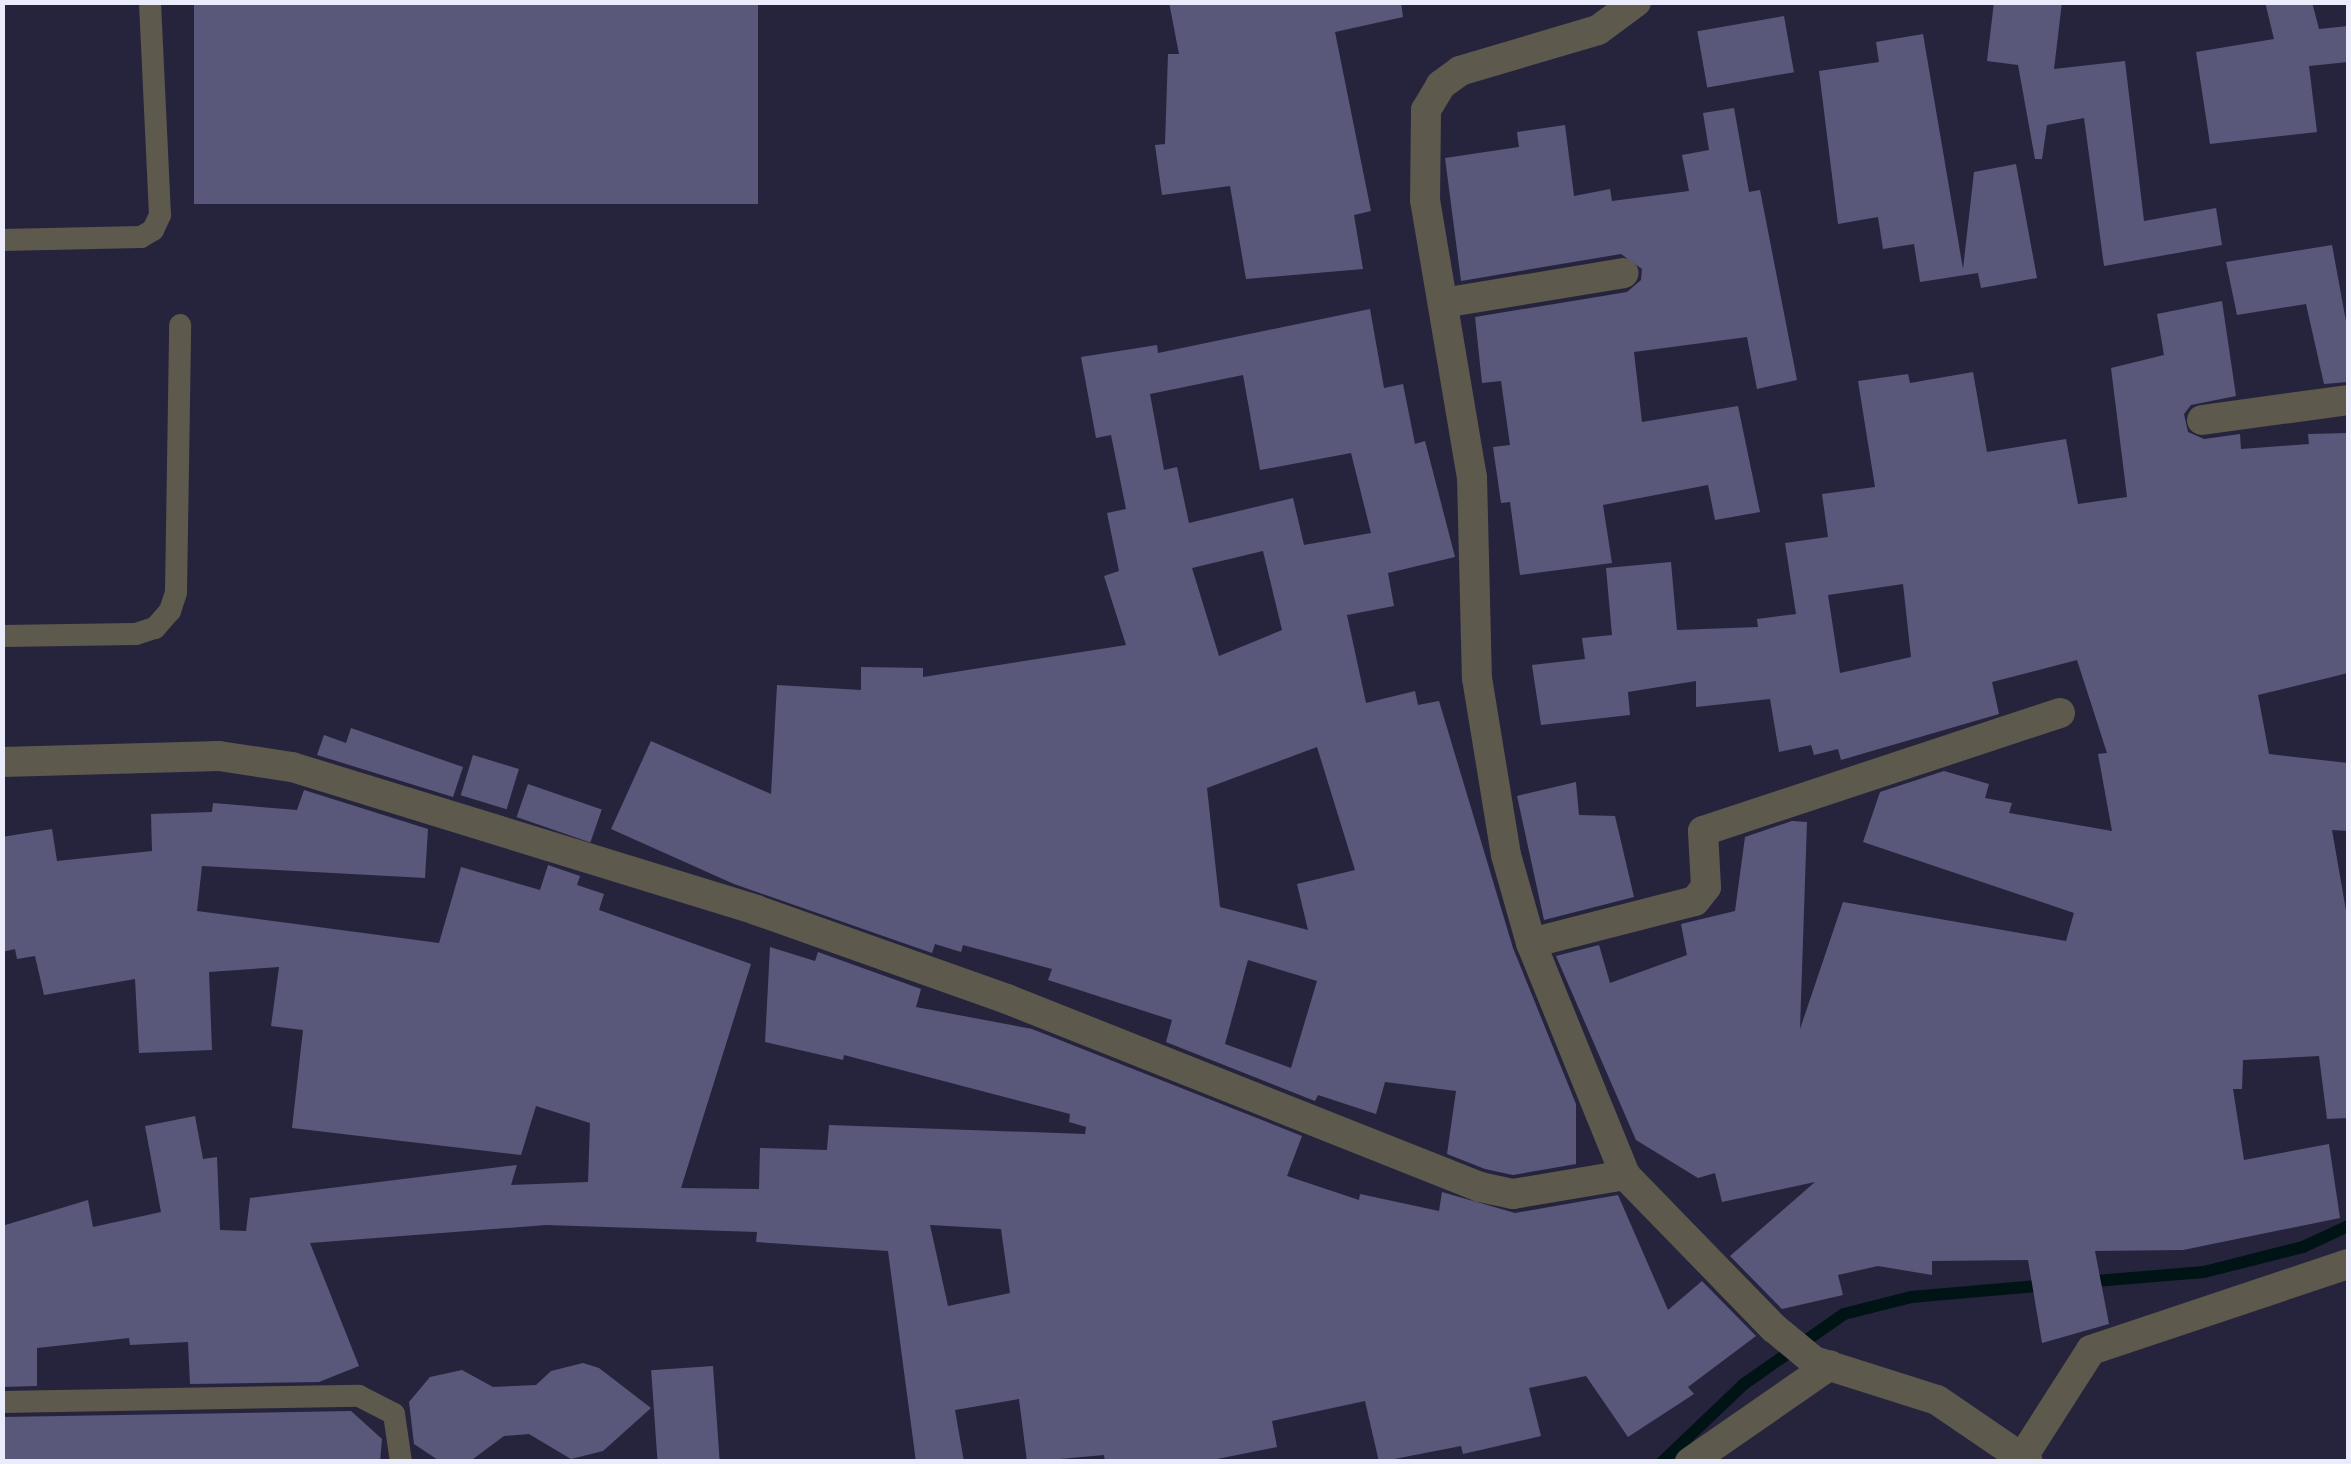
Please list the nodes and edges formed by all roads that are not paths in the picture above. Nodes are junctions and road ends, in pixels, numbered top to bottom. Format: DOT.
graph roads {
  1 [pos="150,2"];
  2 [pos="1636,2"];
  3 [pos="2,240"];
  4 [pos="1624,273"];
  5 [pos="1442,303"];
  6 [pos="180,325"];
  7 [pos="2348,400"];
  8 [pos="2202,420"];
  9 [pos="2,636"];
  10 [pos="2060,714"];
  11 [pos="2,762"];
  12 [pos="1531,943"];
  13 [pos="1625,1175"];
  14 [pos="2348,1264"];
  15 [pos="1822,1363"];
  16 [pos="2,1402"];
  17 [pos="2025,1460"];
  18 [pos="400,1462"];
  19 [pos="1690,1462"];
  1 -- 3 [label="lane"];
  2 -- 5 [label="street"];
  4 -- 5 [label="street"];
  5 -- 12 [label="street"];
  6 -- 9 [label="lane"];
  7 -- 8 [label="street"];
  10 -- 12 [label="street"];
  11 -- 13 [label="street"];
  12 -- 13 [label="street"];
  13 -- 15 [label="street"];
  14 -- 17 [label="street"];
  15 -- 17 [label="street"];
  15 -- 19 [label="street"];
  16 -- 18 [label="lane"];
}
